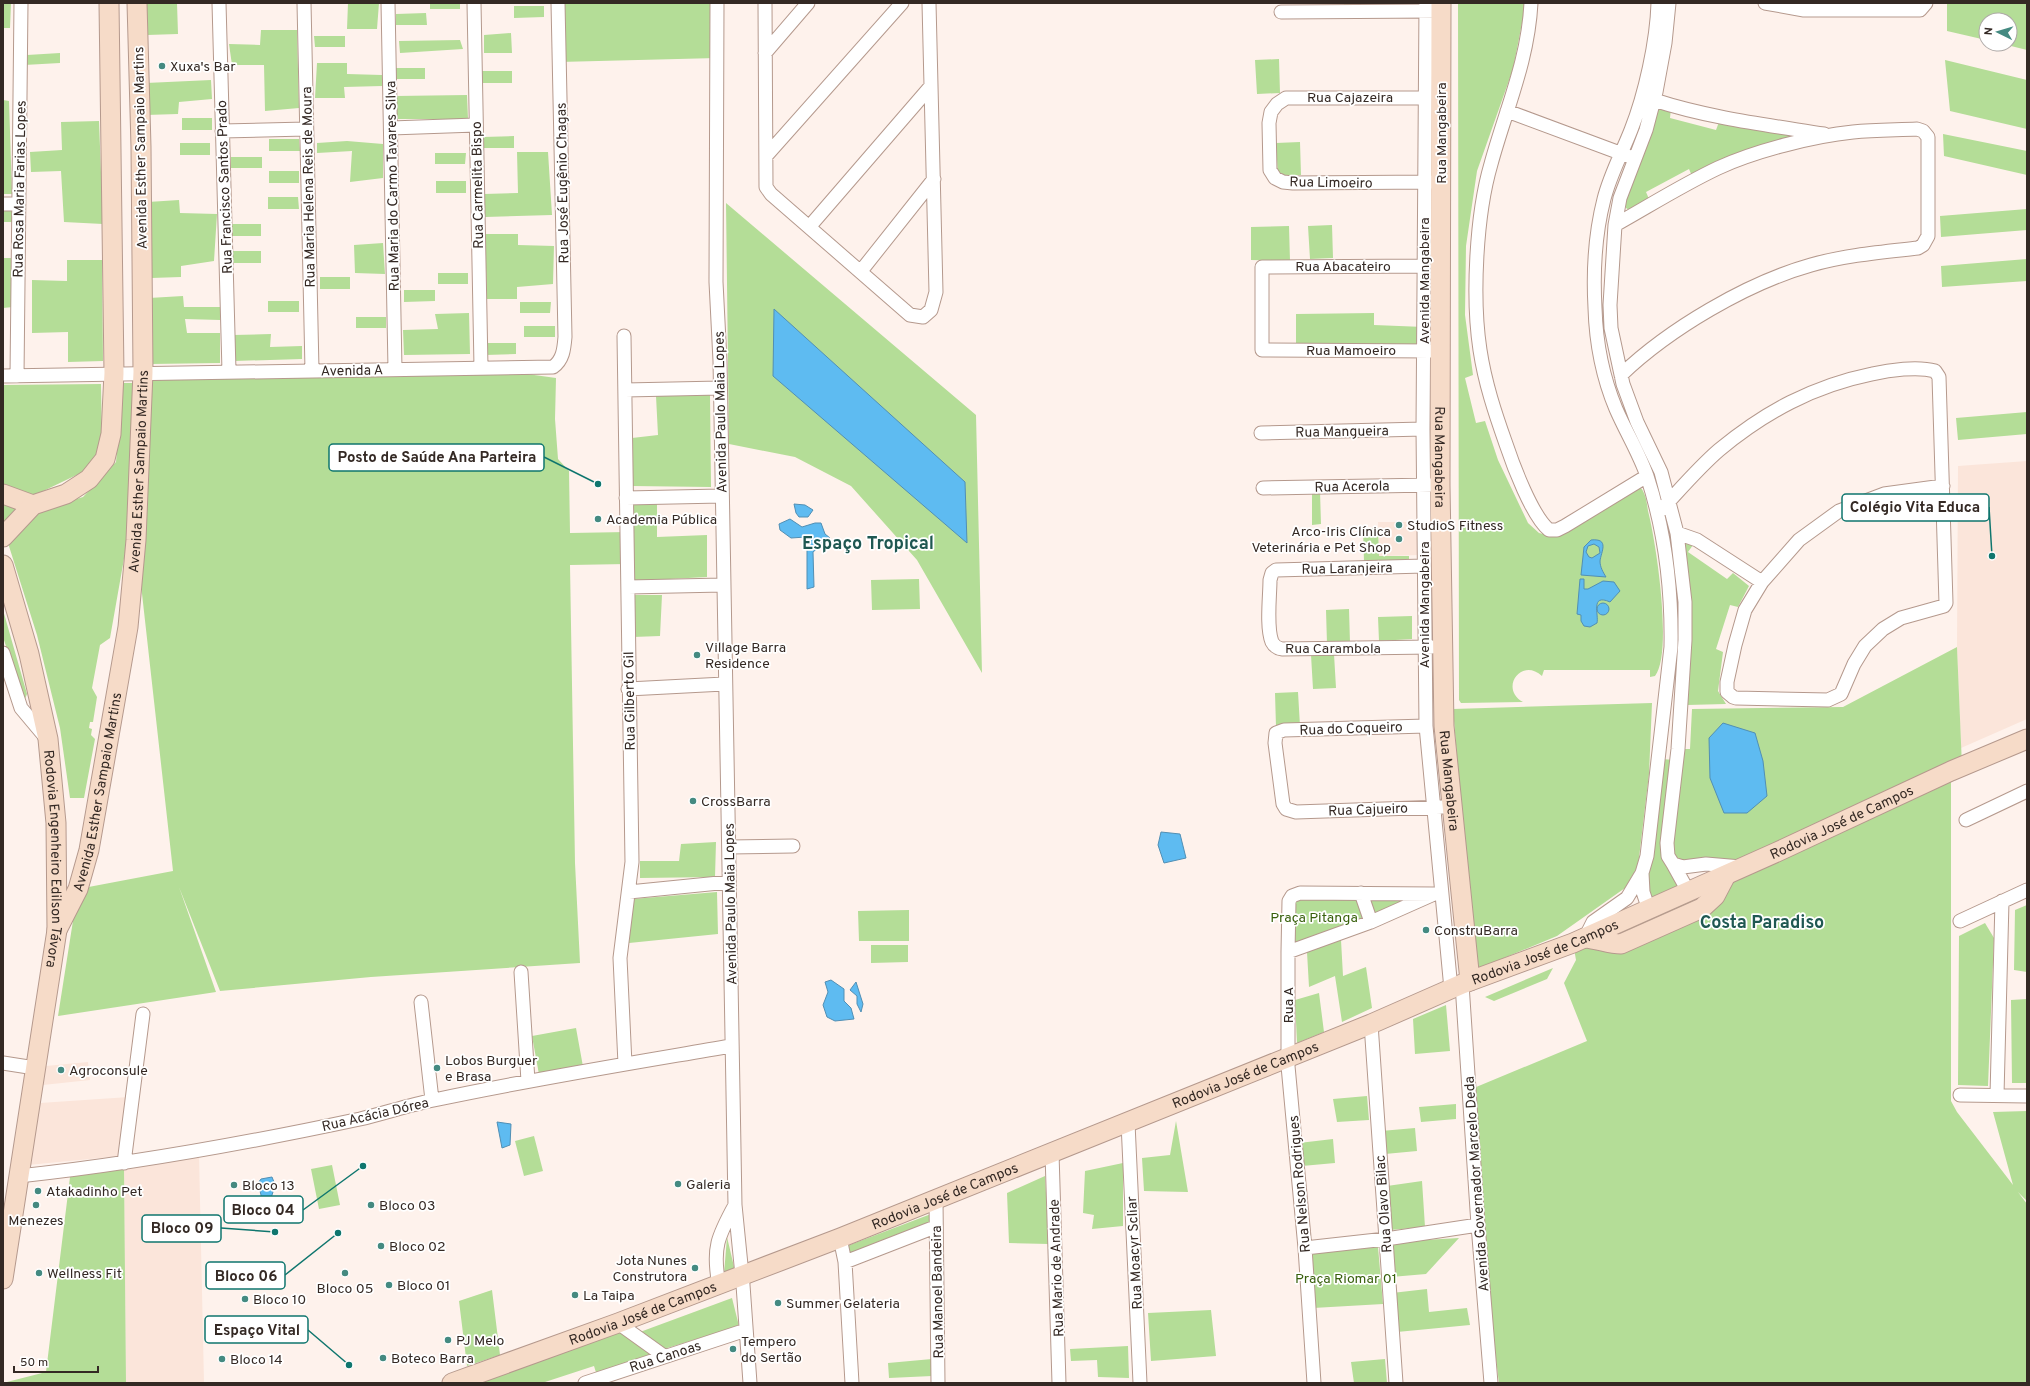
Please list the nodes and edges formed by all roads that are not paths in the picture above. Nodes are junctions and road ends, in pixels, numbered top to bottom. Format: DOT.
graph roads {
  1 [pos="21,3"];
  2 [pos="109,3"];
  3 [pos="137,3"];
  4 [pos="219,3"];
  5 [pos="304,3"];
  6 [pos="388,3"];
  7 [pos="474,3"];
  8 [pos="558,3"];
  9 [pos="717,3"];
  10 [pos="765,3"];
  11 [pos="808,3"];
  12 [pos="902,3"];
  13 [pos="929,3"];
  14 [pos="1531,3"];
  15 [pos="1658,3"];
  16 [pos="1669,3"];
  17 [pos="1765,3"];
  18 [pos="1926,3"];
  19 [pos="1433,7"];
  20 [pos="1281,12"];
  21 [pos="765,53"];
  22 [pos="931,86"];
  23 [pos="1424,98"];
  24 [pos="1654,100"];
  25 [pos="1277,104"];
  26 [pos="1508,111"];
  27 [pos="476,125"];
  28 [pos="391,128"];
  29 [pos="306,129"];
  30 [pos="222,131"];
  31 [pos="1831,135"];
  32 [pos="112,147"];
  33 [pos="141,147"];
  34 [pos="1620,154"];
  35 [pos="766,156"];
  36 [pos="1636,158"];
  37 [pos="934,179"];
  38 [pos="1432,182"];
  39 [pos="3,204"];
  40 [pos="19,204"];
  41 [pos="1615,225"];
  42 [pos="810,226"];
  43 [pos="1424,266"];
  44 [pos="861,272"];
  45 [pos="1610,305"];
  46 [pos="1595,310"];
  47 [pos="624,336"];
  48 [pos="1262,350"];
  49 [pos="1432,351"];
  50 [pos="559,363"];
  51 [pos="481,368"];
  52 [pos="395,369"];
  53 [pos="312,370"];
  54 [pos="229,371"];
  55 [pos="143,372"];
  56 [pos="114,373"];
  57 [pos="1621,375"];
  58 [pos="3,376"];
  59 [pos="17,376"];
  60 [pos="720,388"];
  61 [pos="625,390"];
  62 [pos="1423,429"];
  63 [pos="1262,433"];
  64 [pos="1647,476"];
  65 [pos="1432,485"];
  66 [pos="1943,486"];
  67 [pos="1263,488"];
  68 [pos="3,494"];
  69 [pos="721,496"];
  70 [pos="626,498"];
  71 [pos="1669,502"];
  72 [pos="33,505"];
  73 [pos="1658,513"];
  74 [pos="1677,533"];
  75 [pos="3,537"];
  76 [pos="3,565"];
  77 [pos="1424,566"];
  78 [pos="1272,573"];
  79 [pos="1762,582"];
  80 [pos="723,585"];
  81 [pos="628,587"];
  82 [pos="1433,647"];
  83 [pos="3,653"];
  84 [pos="724,684"];
  85 [pos="628,689"];
  86 [pos="1665,695"];
  87 [pos="1681,697"];
  88 [pos="1426,726"];
  89 [pos="48,739"];
  90 [pos="2025,740"];
  91 [pos="1658,761"];
  92 [pos="1676,762"];
  93 [pos="2027,790"];
  94 [pos="1443,807"];
  95 [pos="1286,809"];
  96 [pos="1966,820"];
  97 [pos="793,846"];
  98 [pos="729,847"];
  99 [pos="1673,864"];
  100 [pos="1743,867"];
  101 [pos="1642,873"];
  102 [pos="1726,875"];
  103 [pos="729,882"];
  104 [pos="2027,890"];
  105 [pos="1688,891"];
  106 [pos="629,892"];
  107 [pos="1360,892"];
  108 [pos="1438,893"];
  109 [pos="2002,902"];
  110 [pos="1649,910"];
  111 [pos="1688,916"];
  112 [pos="1960,921"];
  113 [pos="1371,922"];
  114 [pos="1665,924"];
  115 [pos="58,930"];
  116 [pos="1585,938"];
  117 [pos="1288,952"];
  118 [pos="521,972"];
  119 [pos="1461,985"];
  120 [pos="421,1002"];
  121 [pos="143,1014"];
  122 [pos="1370,1024"];
  123 [pos="731,1046"];
  124 [pos="1288,1058"];
  125 [pos="3,1063"];
  126 [pos="624,1064"];
  127 [pos="35,1068"];
  128 [pos="528,1081"];
  129 [pos="1960,1095"];
  130 [pos="1997,1095"];
  131 [pos="2027,1096"];
  132 [pos="432,1100"];
  133 [pos="1128,1123"];
  134 [pos="1052,1153"];
  135 [pos="124,1163"];
  136 [pos="19,1176"];
  137 [pos="936,1200"];
  138 [pos="735,1204"];
  139 [pos="7,1222"];
  140 [pos="1478,1225"];
  141 [pos="935,1227"];
  142 [pos="840,1238"];
  143 [pos="1386,1239"];
  144 [pos="1305,1248"];
  145 [pos="845,1262"];
  146 [pos="3,1276"];
  147 [pos="742,1276"];
  148 [pos="3,1279"];
  149 [pos="719,1285"];
  150 [pos="618,1323"];
  151 [pos="746,1330"];
  152 [pos="664,1356"];
  153 [pos="452,1383"];
  154 [pos="585,1383"];
  155 [pos="750,1383"];
  156 [pos="852,1383"];
  157 [pos="938,1383"];
  158 [pos="1059,1383"];
  159 [pos="1140,1383"];
  160 [pos="1314,1383"];
  161 [pos="1396,1383"];
  162 [pos="1491,1383"];
  1 -- 40 [label="street, Rua Rosa Maria Farias Lopes"];
  2 -- 32 [label="street, Avenida Esther Sampaio Martins"];
  3 -- 33 [label="street, Avenida Esther Sampaio Martins"];
  4 -- 30 [label="street, Rua Francisco Santos Prado"];
  5 -- 29 [label="street, Rua Maria Helena Reis de Moura"];
  6 -- 28 [label="street, Rua Maria do Carmo Tavares Silva"];
  7 -- 27 [label="street, Rua Carmelita Bispo"];
  8 -- 50 [label="street, Rua José Eugênio Chagas"];
  9 -- 60 [label="street, Avenida Paulo Maia Lopes"];
  10 -- 21 [label="street"];
  11 -- 21 [label="street"];
  12 -- 35 [label="street"];
  13 -- 22 [label="street"];
  14 -- 26 [label="street"];
  15 -- 34 [label="street"];
  16 -- 24 [label="street"];
  17 -- 18 [label="street"];
  19 -- 20 [label="street"];
  19 -- 23 [label="street, Avenida Mangabeira"];
  19 -- 38 [label="street, Rua Mangabeira"];
  21 -- 35 [label="street"];
  22 -- 37 [label="street"];
  22 -- 42 [label="street"];
  23 -- 25 [label="street, Rua Cajazeira"];
  23 -- 38 [label="street, Avenida Mangabeira"];
  24 -- 31 [label="street"];
  24 -- 36 [label="street"];
  25 -- 38 [label="street, Rua Limoeiro"];
  26 -- 34 [label="street"];
  26 -- 64 [label="street"];
  27 -- 28 [label="street"];
  27 -- 51 [label="street, Rua Carmelita Bispo"];
  28 -- 52 [label="street, Rua Maria do Carmo Tavares Silva"];
  29 -- 30 [label="street"];
  29 -- 53 [label="street, Rua Maria Helena Reis de Moura"];
  30 -- 54 [label="street, Rua Francisco Santos Prado"];
  31 -- 41 [label="street"];
  31 -- 57 [label="street"];
  32 -- 33 [label="street"];
  32 -- 56 [label="street, Avenida Esther Sampaio Martins"];
  33 -- 55 [label="street, Avenida Esther Sampaio Martins"];
  34 -- 36 [label="street"];
  34 -- 46 [label="street"];
  35 -- 42 [label="street"];
  36 -- 41 [label="street"];
  37 -- 44 [label="street"];
  37 -- 44 [label="street"];
  38 -- 43 [label="street, Avenida Mangabeira"];
  38 -- 49 [label="street, Rua Mangabeira"];
  39 -- 40 [label="street"];
  40 -- 59 [label="street, Rua Rosa Maria Farias Lopes"];
  41 -- 45 [label="street"];
  42 -- 44 [label="street"];
  43 -- 48 [label="street, Rua Abacateiro"];
  43 -- 49 [label="street, Avenida Mangabeira"];
  45 -- 46 [label="street"];
  45 -- 57 [label="street"];
  46 -- 64 [label="street"];
  47 -- 61 [label="street, Rua Gilberto Gil"];
  48 -- 49 [label="street, Rua Mamoeiro"];
  49 -- 62 [label="street, Avenida Mangabeira"];
  49 -- 65 [label="street, Rua Mangabeira"];
  50 -- 51 [label="street, Avenida A"];
  51 -- 52 [label="street, Avenida A"];
  52 -- 53 [label="street, Avenida A"];
  53 -- 54 [label="street, Avenida A"];
  54 -- 55 [label="street, Avenida A"];
  55 -- 56 [label="street, Avenida A"];
  55 -- 115 [label="street, Avenida Esther Sampaio Martins"];
  56 -- 59 [label="street, Avenida A"];
  56 -- 72 [label="street, Avenida Esther Sampaio Martins"];
  57 -- 71 [label="street"];
  58 -- 59 [label="street, Avenida A"];
  60 -- 61 [label="street"];
  60 -- 69 [label="street, Avenida Paulo Maia Lopes"];
  61 -- 70 [label="street, Rua Gilberto Gil"];
  62 -- 63 [label="street, Rua Mangueira"];
  62 -- 65 [label="street, Avenida Mangabeira"];
  64 -- 73 [label="street"];
  65 -- 67 [label="street, Rua Acerola"];
  65 -- 77 [label="street, Avenida Mangabeira"];
  65 -- 82 [label="street, Rua Mangabeira"];
  66 -- 71 [label="street"];
  66 -- 79 [label="street"];
  66 -- 79 [label="street"];
  68 -- 72 [label="street"];
  69 -- 70 [label="street"];
  69 -- 80 [label="street, Avenida Paulo Maia Lopes"];
  70 -- 81 [label="street, Rua Gilberto Gil"];
  71 -- 73 [label="street"];
  71 -- 74 [label="street"];
  72 -- 75 [label="street, Avenida Esther Sampaio Martins"];
  73 -- 86 [label="street"];
  74 -- 79 [label="street"];
  74 -- 87 [label="street"];
  76 -- 89 [label="street, Rodovia Engenheiro Edilson Távora"];
  77 -- 78 [label="street, Rua Laranjeira"];
  77 -- 82 [label="street, Avenida Mangabeira"];
  78 -- 82 [label="street, Rua Carambola"];
  80 -- 81 [label="street"];
  80 -- 84 [label="street, Avenida Paulo Maia Lopes"];
  81 -- 85 [label="street, Rua Gilberto Gil"];
  82 -- 88 [label="street, Avenida Mangabeira"];
  82 -- 94 [label="street, Rua Mangabeira"];
  83 -- 89 [label="street"];
  84 -- 85 [label="street"];
  84 -- 98 [label="street, Avenida Paulo Maia Lopes"];
  85 -- 106 [label="street, Rua Gilberto Gil"];
  86 -- 87 [label="street"];
  86 -- 91 [label="street"];
  87 -- 92 [label="street"];
  88 -- 94 [label="street, Avenida Mangabeira"];
  88 -- 95 [label="street, Rua do Coqueiro"];
  89 -- 115 [label="street, Rodovia Engenheiro Edilson Távora"];
  90 -- 100 [label="street, Rodovia José de Campos"];
  91 -- 92 [label="street"];
  91 -- 101 [label="street"];
  92 -- 99 [label="street"];
  93 -- 96 [label="street"];
  94 -- 95 [label="street, Rua Cajueiro"];
  94 -- 108 [label="street, Avenida Mangabeira"];
  94 -- 119 [label="street, Rua Mangabeira"];
  97 -- 98 [label="street"];
  98 -- 103 [label="street, Avenida Paulo Maia Lopes"];
  99 -- 100 [label="street"];
  99 -- 105 [label="street"];
  100 -- 102 [label="street, Rodovia José de Campos"];
  101 -- 110 [label="street"];
  101 -- 116 [label="street"];
  102 -- 105 [label="street, Rodovia José de Campos"];
  102 -- 111 [label="street"];
  103 -- 106 [label="street"];
  103 -- 123 [label="street, Avenida Paulo Maia Lopes"];
  104 -- 109 [label="street"];
  105 -- 110 [label="street, Rodovia José de Campos"];
  105 -- 111 [label="street"];
  106 -- 126 [label="street, Rua Gilberto Gil"];
  107 -- 108 [label="street"];
  107 -- 113 [label="street"];
  107 -- 117 [label="street"];
  108 -- 113 [label="street"];
  108 -- 119 [label="street, Avenida Mangabeira"];
  109 -- 112 [label="street"];
  109 -- 130 [label="street"];
  110 -- 114 [label="street"];
  110 -- 116 [label="street, Rodovia José de Campos"];
  111 -- 114 [label="street"];
  113 -- 117 [label="street"];
  114 -- 116 [label="street"];
  115 -- 127 [label="street, Rodovia Engenheiro Edilson Távora"];
  116 -- 119 [label="street, Rodovia José de Campos"];
  117 -- 124 [label="street, Rua A"];
  118 -- 128 [label="street"];
  119 -- 122 [label="street, Rodovia José de Campos"];
  119 -- 140 [label="street, Avenida Governador Marcelo Deda"];
  120 -- 132 [label="street"];
  121 -- 135 [label="street"];
  122 -- 124 [label="street, Rodovia José de Campos"];
  122 -- 143 [label="street, Rua Olavo Bilac"];
  123 -- 126 [label="street, Rua Acácia Dórea"];
  123 -- 138 [label="street, Avenida Paulo Maia Lopes"];
  124 -- 133 [label="street, Rodovia José de Campos"];
  124 -- 144 [label="street, Rua Nelson Rodrigues"];
  125 -- 127 [label="street"];
  126 -- 128 [label="street, Rua Acácia Dórea"];
  127 -- 136 [label="street, Rodovia Engenheiro Edilson Távora"];
  128 -- 132 [label="street, Rua Acácia Dórea"];
  129 -- 130 [label="street"];
  130 -- 131 [label="street"];
  132 -- 135 [label="street, Rua Acácia Dórea"];
  133 -- 134 [label="street, Rodovia José de Campos"];
  133 -- 159 [label="street, Rua Moacyr Scliar"];
  134 -- 137 [label="street, Rodovia José de Campos"];
  134 -- 158 [label="street, Rua Mario de Andrade"];
  135 -- 136 [label="street, Rua Acácia Dórea"];
  136 -- 139 [label="street, Rodovia Engenheiro Edilson Távora"];
  137 -- 141 [label="street, Rua Manoel Bandeira"];
  137 -- 142 [label="street, Rodovia José de Campos"];
  138 -- 147 [label="street, Avenida Paulo Maia Lopes"];
  138 -- 149 [label="street, Avenida Paulo Maia Lopes"];
  139 -- 146 [label="street, Rodovia Engenheiro Edilson Távora"];
  140 -- 143 [label="street"];
  140 -- 162 [label="street, Avenida Governador Marcelo Deda"];
  141 -- 145 [label="street, Rodovia José de Campos"];
  141 -- 157 [label="street, Rua Manoel Bandeira"];
  142 -- 145 [label="street"];
  142 -- 147 [label="street, Rodovia José de Campos"];
  143 -- 144 [label="street"];
  143 -- 161 [label="street, Rua Olavo Bilac"];
  144 -- 160 [label="street, Rua Nelson Rodrigues"];
  145 -- 156 [label="street"];
  146 -- 148 [label="street, Rodovia Engenheiro Edilson Távora"];
  147 -- 149 [label="street, Rodovia José de Campos"];
  147 -- 151 [label="street, Avenida Paulo Maia Lopes"];
  149 -- 150 [label="street, Rodovia José de Campos"];
  150 -- 152 [label="street"];
  150 -- 153 [label="street, Rodovia José de Campos"];
  151 -- 152 [label="street, Rua Canoas"];
  151 -- 155 [label="street, Avenida Paulo Maia Lopes"];
  152 -- 154 [label="street, Rua Canoas"];
}
